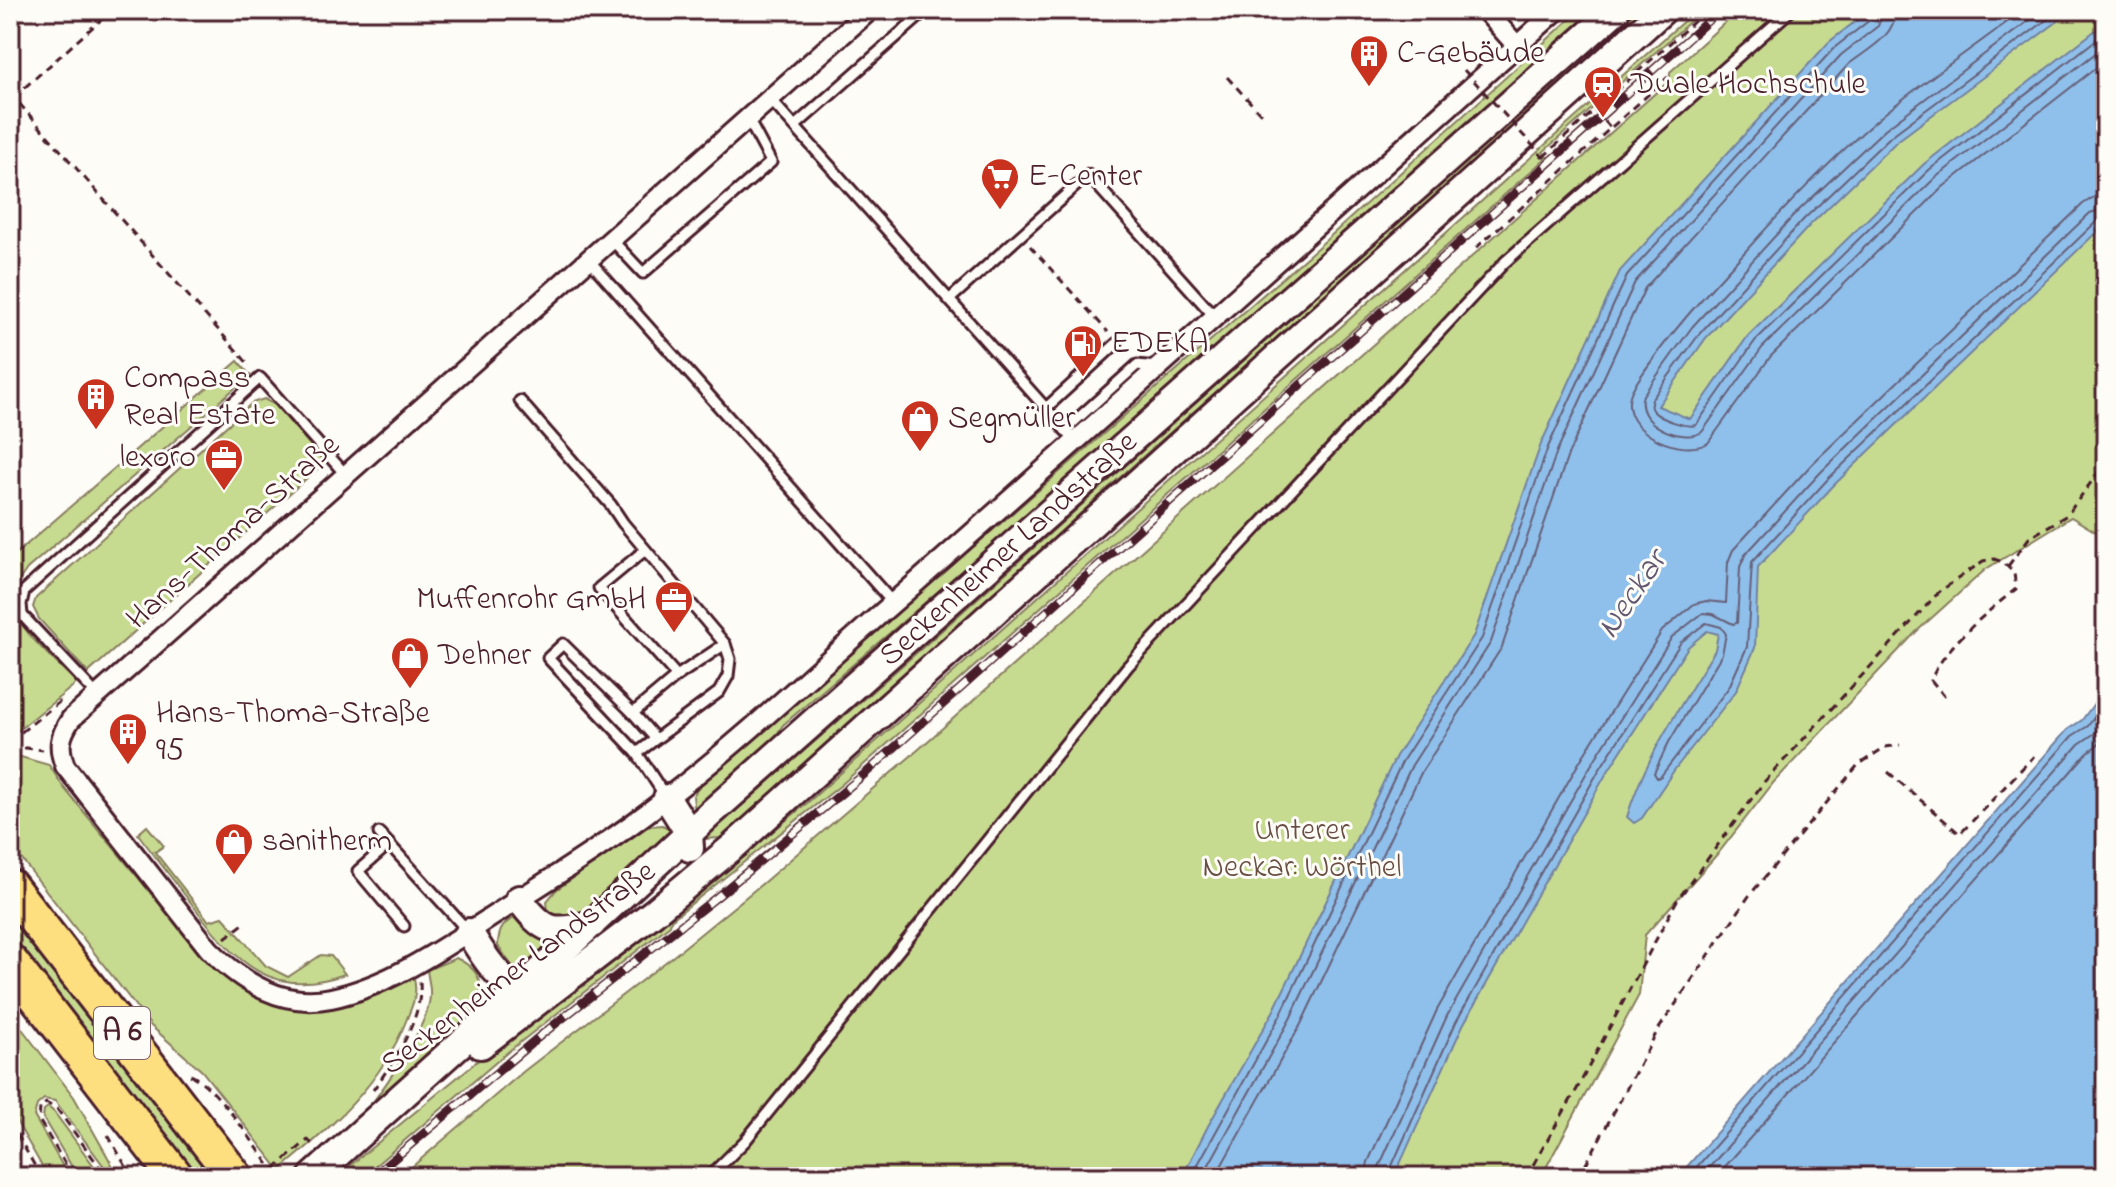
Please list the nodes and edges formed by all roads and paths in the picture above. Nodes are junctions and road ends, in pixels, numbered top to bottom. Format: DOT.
graph roads {
  1 [pos="112,10"];
  2 [pos="870,10"];
  3 [pos="917,10"];
  4 [pos="1485,10"];
  5 [pos="1557,10"];
  6 [pos="1616,10"];
  7 [pos="1663,10"];
  8 [pos="1707,10"];
  9 [pos="1791,10"];
  10 [pos="1517,46"];
  11 [pos="1464,70"];
  12 [pos="1227,77"];
  13 [pos="1668,77"];
  14 [pos="10,93"];
  15 [pos="14,97"];
  16 [pos="770,99"];
  17 [pos="1595,110"];
  18 [pos="1262,115"];
  19 [pos="748,119"];
  20 [pos="795,126"];
  21 [pos="1611,128"];
  22 [pos="1021,235"];
  23 [pos="611,239"];
  24 [pos="1476,248"];
  25 [pos="588,259"];
  26 [pos="950,299"];
  27 [pos="1215,317"];
  28 [pos="1117,343"];
  29 [pos="260,378"];
  30 [pos="520,401"];
  31 [pos="1046,408"];
  32 [pos="1070,436"];
  33 [pos="2106,462"];
  34 [pos="345,474"];
  35 [pos="645,550"];
  36 [pos="2008,566"];
  37 [pos="893,603"];
  38 [pos="725,644"];
  39 [pos="677,676"];
  40 [pos="91,688"];
  41 [pos="1945,697"];
  42 [pos="633,713"];
  43 [pos="655,738"];
  44 [pos="10,744"];
  45 [pos="1900,745"];
  46 [pos="30,748"];
  47 [pos="637,753"];
  48 [pos="2034,756"];
  49 [pos="1888,772"];
  50 [pos="667,798"];
  51 [pos="379,833"];
  52 [pos="689,833"];
  53 [pos="389,844"];
  54 [pos="10,887"];
  55 [pos="519,899"];
  56 [pos="653,913"];
  57 [pos="246,922"];
  58 [pos="592,924"];
  59 [pos="404,926"];
  60 [pos="469,932"];
  61 [pos="209,949"];
  62 [pos="10,962"];
  63 [pos="412,964"];
  64 [pos="491,968"];
  65 [pos="528,996"];
  66 [pos="480,1025"];
  67 [pos="374,1107"];
  68 [pos="10,1122"];
  69 [pos="315,1148"];
  70 [pos="303,1172"];
  71 [pos="41,1177"];
  72 [pos="73,1177"];
  73 [pos="107,1177"];
  74 [pos="176,1177"];
  75 [pos="235,1177"];
  76 [pos="281,1177"];
  77 [pos="709,1177"];
  78 [pos="1526,1177"];
  79 [pos="1579,1177"];
  1 -- 15 [label="path"];
  2 -- 16 [label="street, Hans-Thoma-Straße"];
  3 -- 20 [label="lane"];
  4 -- 10 [label="street"];
  5 -- 10 [label="street, Seckenheimer Landstraße"];
  6 -- 52 [label="main road, Seckenheimer Landstraße"];
  7 -- 56 [label="main road, Seckenheimer Landstraße"];
  8 -- 17 [label="path"];
  9 -- 77 [label="lane"];
  10 -- 27 [label="street, Seckenheimer Landstraße"];
  11 -- 17 [label="path, bridge"];
  12 -- 18 [label="path"];
  13 -- 21 [label="path"];
  14 -- 15 [label="path"];
  15 -- 29 [label="path"];
  16 -- 19 [label="street, Hans-Thoma-Straße"];
  16 -- 20 [label="lane"];
  17 -- 21 [label="path"];
  19 -- 23 [label="street, Hans-Thoma-Straße"];
  19 -- 23 [label="lane"];
  20 -- 26 [label="lane"];
  21 -- 24 [label="path"];
  22 -- 26 [label="lane"];
  22 -- 27 [label="lane"];
  22 -- 28 [label="path"];
  23 -- 25 [label="street, Hans-Thoma-Straße"];
  25 -- 34 [label="street, Hans-Thoma-Straße"];
  25 -- 37 [label="lane"];
  26 -- 31 [label="lane"];
  27 -- 32 [label="street, Seckenheimer Landstraße"];
  28 -- 31 [label="lane"];
  29 -- 34 [label="lane"];
  29 -- 40 [label="lane"];
  30 -- 35 [label="lane"];
  31 -- 32 [label="lane"];
  32 -- 37 [label="street, Seckenheimer Landstraße"];
  33 -- 36 [label="path"];
  34 -- 40 [label="street, Hans-Thoma-Straße"];
  35 -- 38 [label="lane"];
  35 -- 39 [label="lane"];
  36 -- 41 [label="path"];
  36 -- 78 [label="path"];
  37 -- 50 [label="street, Seckenheimer Landstraße"];
  38 -- 39 [label="lane"];
  38 -- 43 [label="lane"];
  39 -- 42 [label="lane"];
  40 -- 44 [label="path"];
  40 -- 61 [label="street, Hans-Thoma-Straße"];
  42 -- 43 [label="lane"];
  42 -- 47 [label="lane"];
  43 -- 47 [label="lane"];
  44 -- 46 [label="path"];
  45 -- 79 [label="path"];
  47 -- 50 [label="lane"];
  48 -- 49 [label="path"];
  50 -- 52 [label="main road"];
  50 -- 55 [label="street, Seckenheimer Landstraße"];
  51 -- 53 [label="lane"];
  52 -- 56 [label="main road"];
  52 -- 58 [label="main road, Seckenheimer Landstraße"];
  53 -- 59 [label="lane"];
  53 -- 60 [label="lane"];
  54 -- 75 [label="highway, A 6"];
  55 -- 58 [label="main road"];
  55 -- 60 [label="street, Seckenheimer Landstraße"];
  56 -- 65 [label="main road, Seckenheimer Landstraße"];
  57 -- 61 [label="path"];
  58 -- 65 [label="main road, Seckenheimer Landstraße"];
  60 -- 63 [label="street, Hans-Thoma-Straße"];
  60 -- 64 [label="main road"];
  61 -- 63 [label="street, Hans-Thoma-Straße"];
  62 -- 74 [label="highway, A 6"];
  63 -- 67 [label="path"];
  64 -- 65 [label="main road"];
  64 -- 66 [label="main road"];
  65 -- 66 [label="main road, Seckenheimer Landstraße"];
  65 -- 67 [label="main road, Seckenheimer Landstraße"];
  66 -- 67 [label="main road, Seckenheimer Landstraße"];
  67 -- 70 [label="main road, Seckenheimer Landstraße"];
  68 -- 71 [label="path"];
  69 -- 76 [label="path"];
  70 -- 76 [label="path"];
  72 -- 73 [label="path"];
}
